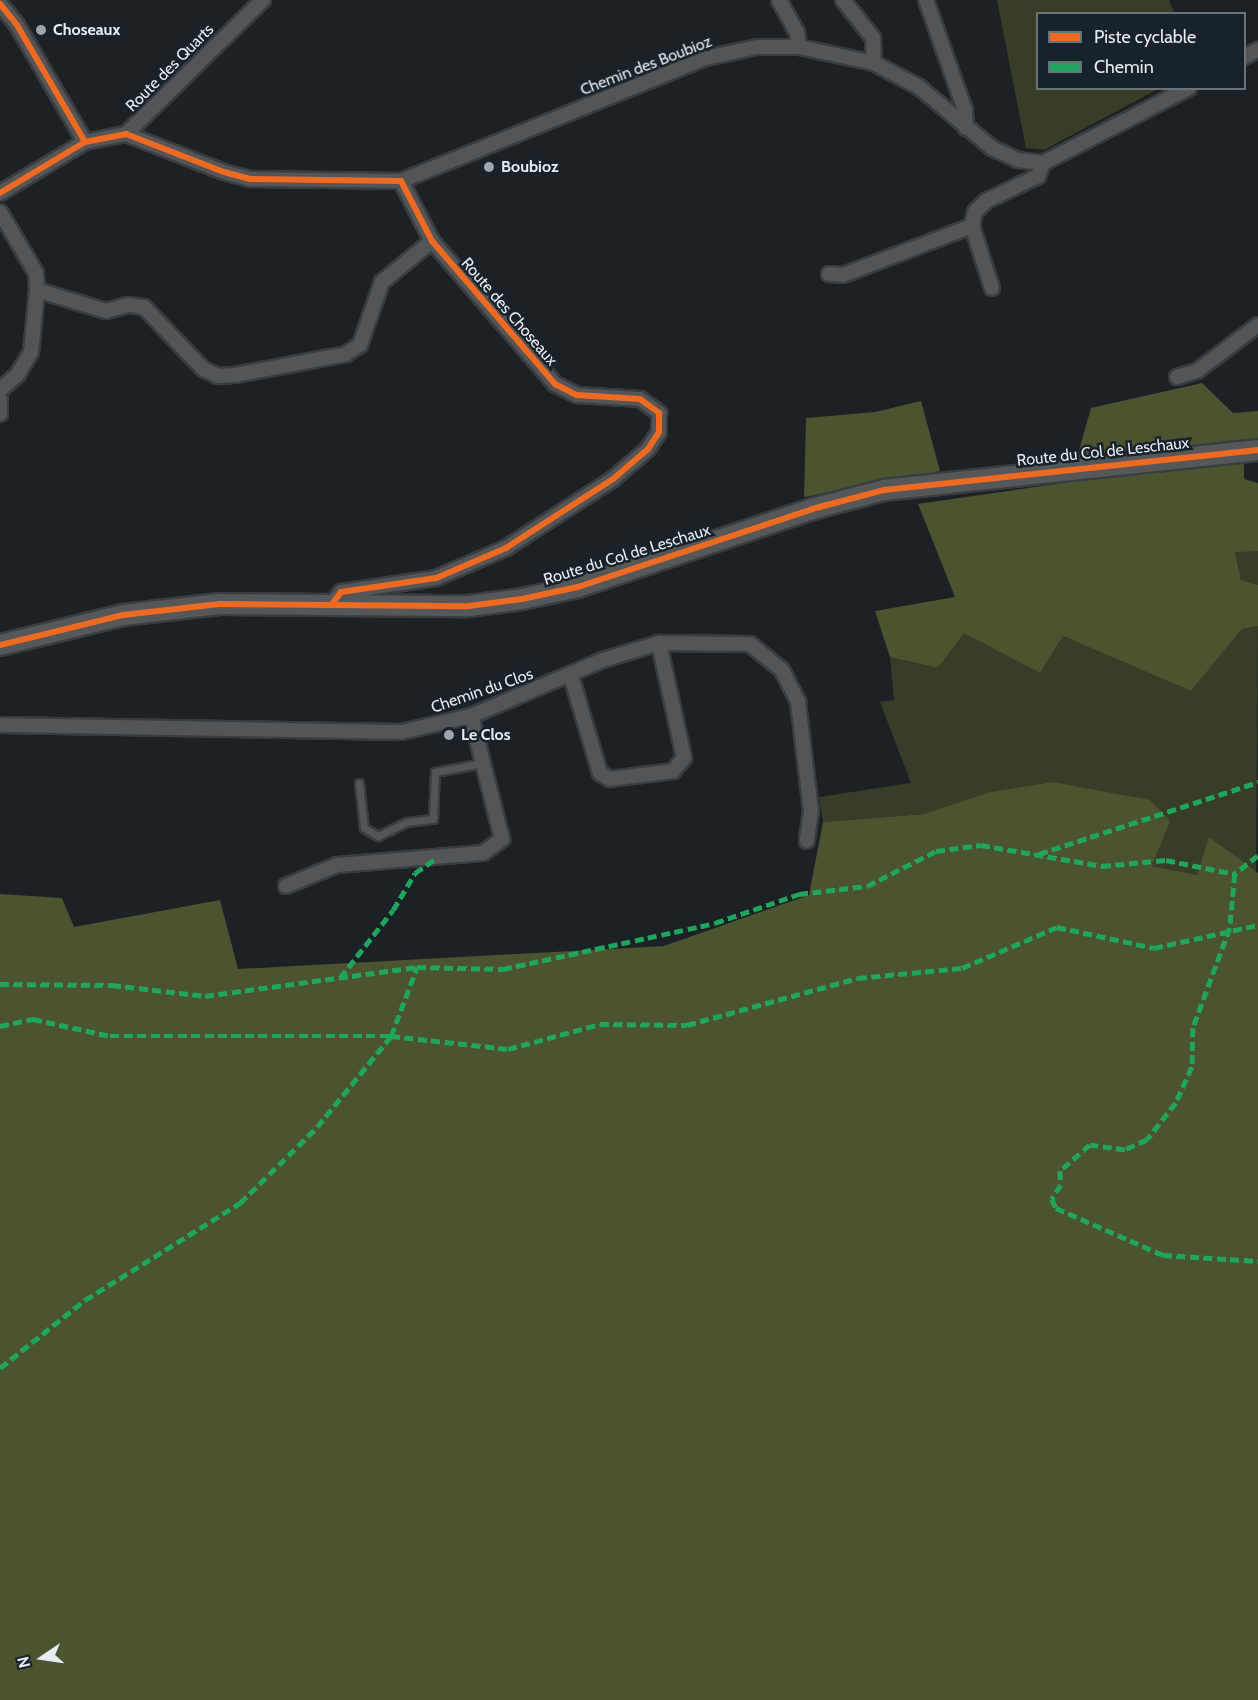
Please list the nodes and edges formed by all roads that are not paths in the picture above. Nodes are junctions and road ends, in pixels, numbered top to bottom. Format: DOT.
graph roads {
  1 [pos="263,0"];
  2 [pos="778,0"];
  3 [pos="843,0"];
  4 [pos="926,0"];
  5 [pos="0,4"];
  6 [pos="799,47"];
  7 [pos="874,63"];
  8 [pos="1185,90"];
  9 [pos="966,128"];
  10 [pos="126,134"];
  11 [pos="85,142"];
  12 [pos="1042,163"];
  13 [pos="401,181"];
  14 [pos="0,193"];
  15 [pos="0,212"];
  16 [pos="972,226"];
  17 [pos="432,241"];
  18 [pos="829,274"];
  19 [pos="992,288"];
  20 [pos="37,290"];
  21 [pos="1258,326"];
  22 [pos="1177,377"];
  23 [pos="0,390"];
  24 [pos="0,399"];
  25 [pos="0,414"];
  26 [pos="1258,450"];
  27 [pos="333,603"];
  28 [pos="659,643"];
  29 [pos="0,645"];
  30 [pos="571,676"];
  31 [pos="471,716"];
  32 [pos="0,725"];
  33 [pos="483,763"];
  34 [pos="359,783"];
  35 [pos="807,841"];
  36 [pos="285,886"];
  1 -- 10 [label="street, Route des Quarts"];
  2 -- 6 [label="street"];
  3 -- 7 [label="street"];
  4 -- 9 [label="street"];
  5 -- 11 [label="street"];
  6 -- 7 [label="street, Chemin des Boubioz"];
  6 -- 13 [label="street, Chemin des Boubioz"];
  7 -- 9 [label="street, Chemin des Boubioz"];
  8 -- 12 [label="street"];
  9 -- 12 [label="street, Chemin des Boubioz"];
  10 -- 11 [label="street"];
  10 -- 13 [label="street"];
  11 -- 14 [label="street"];
  12 -- 16 [label="street"];
  13 -- 17 [label="street, Route des Choseaux"];
  15 -- 20 [label="street"];
  16 -- 18 [label="street"];
  16 -- 19 [label="street"];
  17 -- 20 [label="street"];
  17 -- 27 [label="street, Route des Choseaux"];
  20 -- 23 [label="street"];
  21 -- 22 [label="street"];
  24 -- 25 [label="street"];
  26 -- 27 [label="main road, Route du Col de Leschaux"];
  27 -- 29 [label="main road, Route du Col de Leschaux"];
  28 -- 30 [label="street, Chemin du Clos"];
  28 -- 30 [label="street"];
  28 -- 35 [label="street, Chemin du Clos"];
  30 -- 31 [label="street, Chemin du Clos"];
  31 -- 32 [label="street, Chemin du Clos"];
  31 -- 33 [label="street"];
  33 -- 34 [label="lane"];
  33 -- 36 [label="street"];
}
